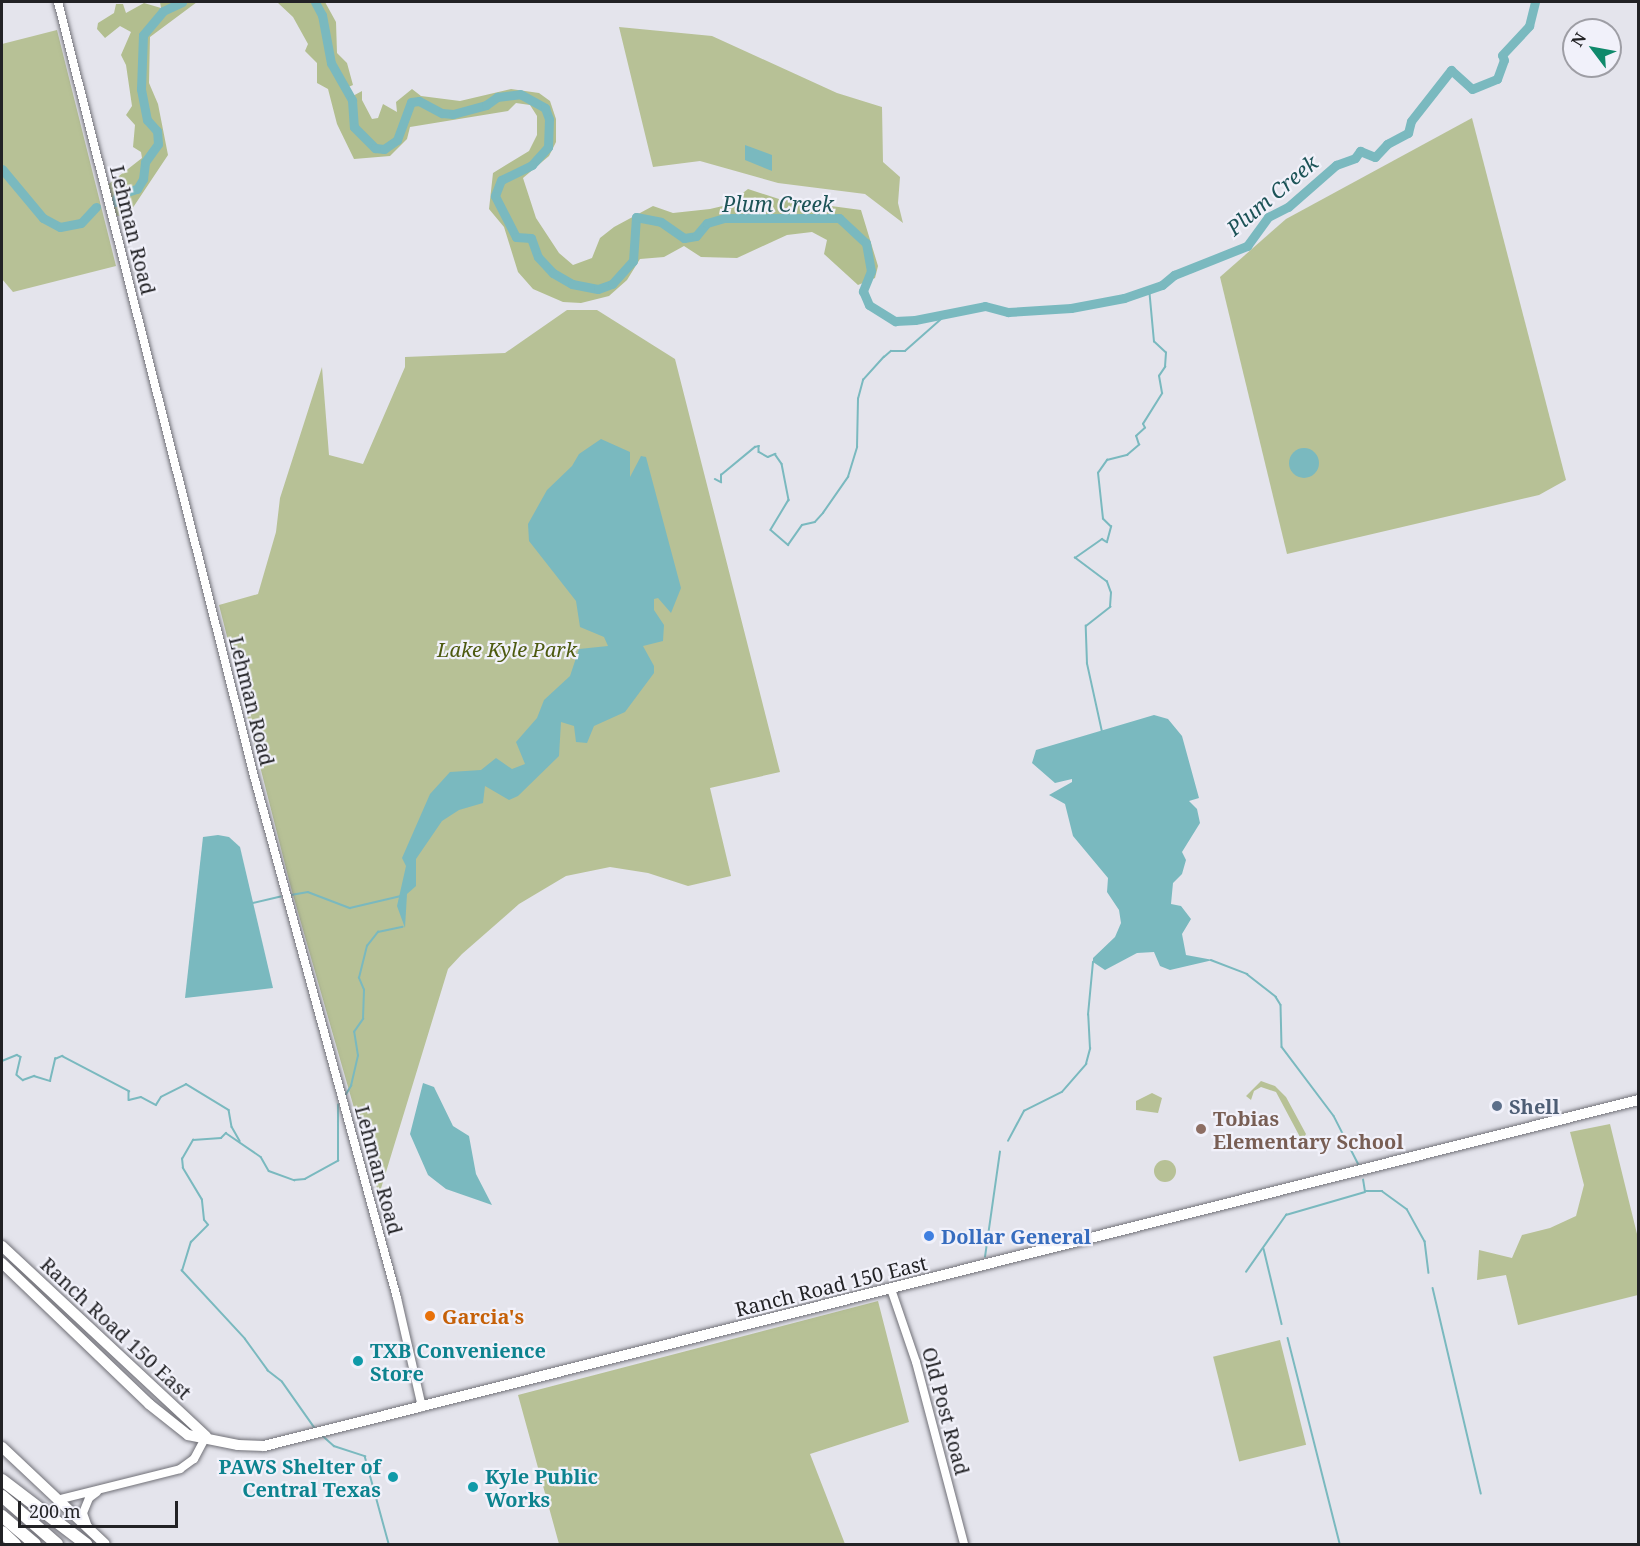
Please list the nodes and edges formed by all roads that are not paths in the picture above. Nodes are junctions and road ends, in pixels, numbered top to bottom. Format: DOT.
graph roads {
  1 [pos="58,2"];
  2 [pos="1638,1100"];
  3 [pos="2,1246"];
  4 [pos="2,1263"];
  5 [pos="891,1289"];
  6 [pos="64,1306"];
  7 [pos="56,1315"];
  8 [pos="422,1407"];
  9 [pos="206,1436"];
  10 [pos="2,1447"];
  11 [pos="2,1480"];
  12 [pos="103,1489"];
  13 [pos="2,1496"];
  14 [pos="57,1500"];
  15 [pos="2,1516"];
  16 [pos="89,1530"];
  17 [pos="2,1532"];
  18 [pos="15,1545"];
  19 [pos="34,1545"];
  20 [pos="57,1545"];
  21 [pos="86,1545"];
  22 [pos="105,1545"];
  23 [pos="964,1545"];
  1 -- 8 [label="street, Lehman Road"];
  2 -- 5 [label="main road, Ranch Road 150 East"];
  3 -- 6 [label="main road, Ranch Road 150 East"];
  4 -- 7 [label="main road, Ranch Road 150 East"];
  5 -- 8 [label="main road, Ranch Road 150 East"];
  5 -- 23 [label="street, Old Post Road"];
  6 -- 7 [label="main road"];
  6 -- 9 [label="main road, Ranch Road 150 East"];
  7 -- 9 [label="main road, Ranch Road 150 East"];
  8 -- 9 [label="main road, Ranch Road 150 East"];
  9 -- 12 [label="street"];
  10 -- 14 [label="main road"];
  11 -- 21 [label="highway"];
  12 -- 14 [label="street"];
  12 -- 16 [label="street"];
  13 -- 20 [label="highway"];
  14 -- 16 [label="main road"];
  15 -- 19 [label="highway"];
  16 -- 22 [label="main road"];
  17 -- 18 [label="highway"];
}
